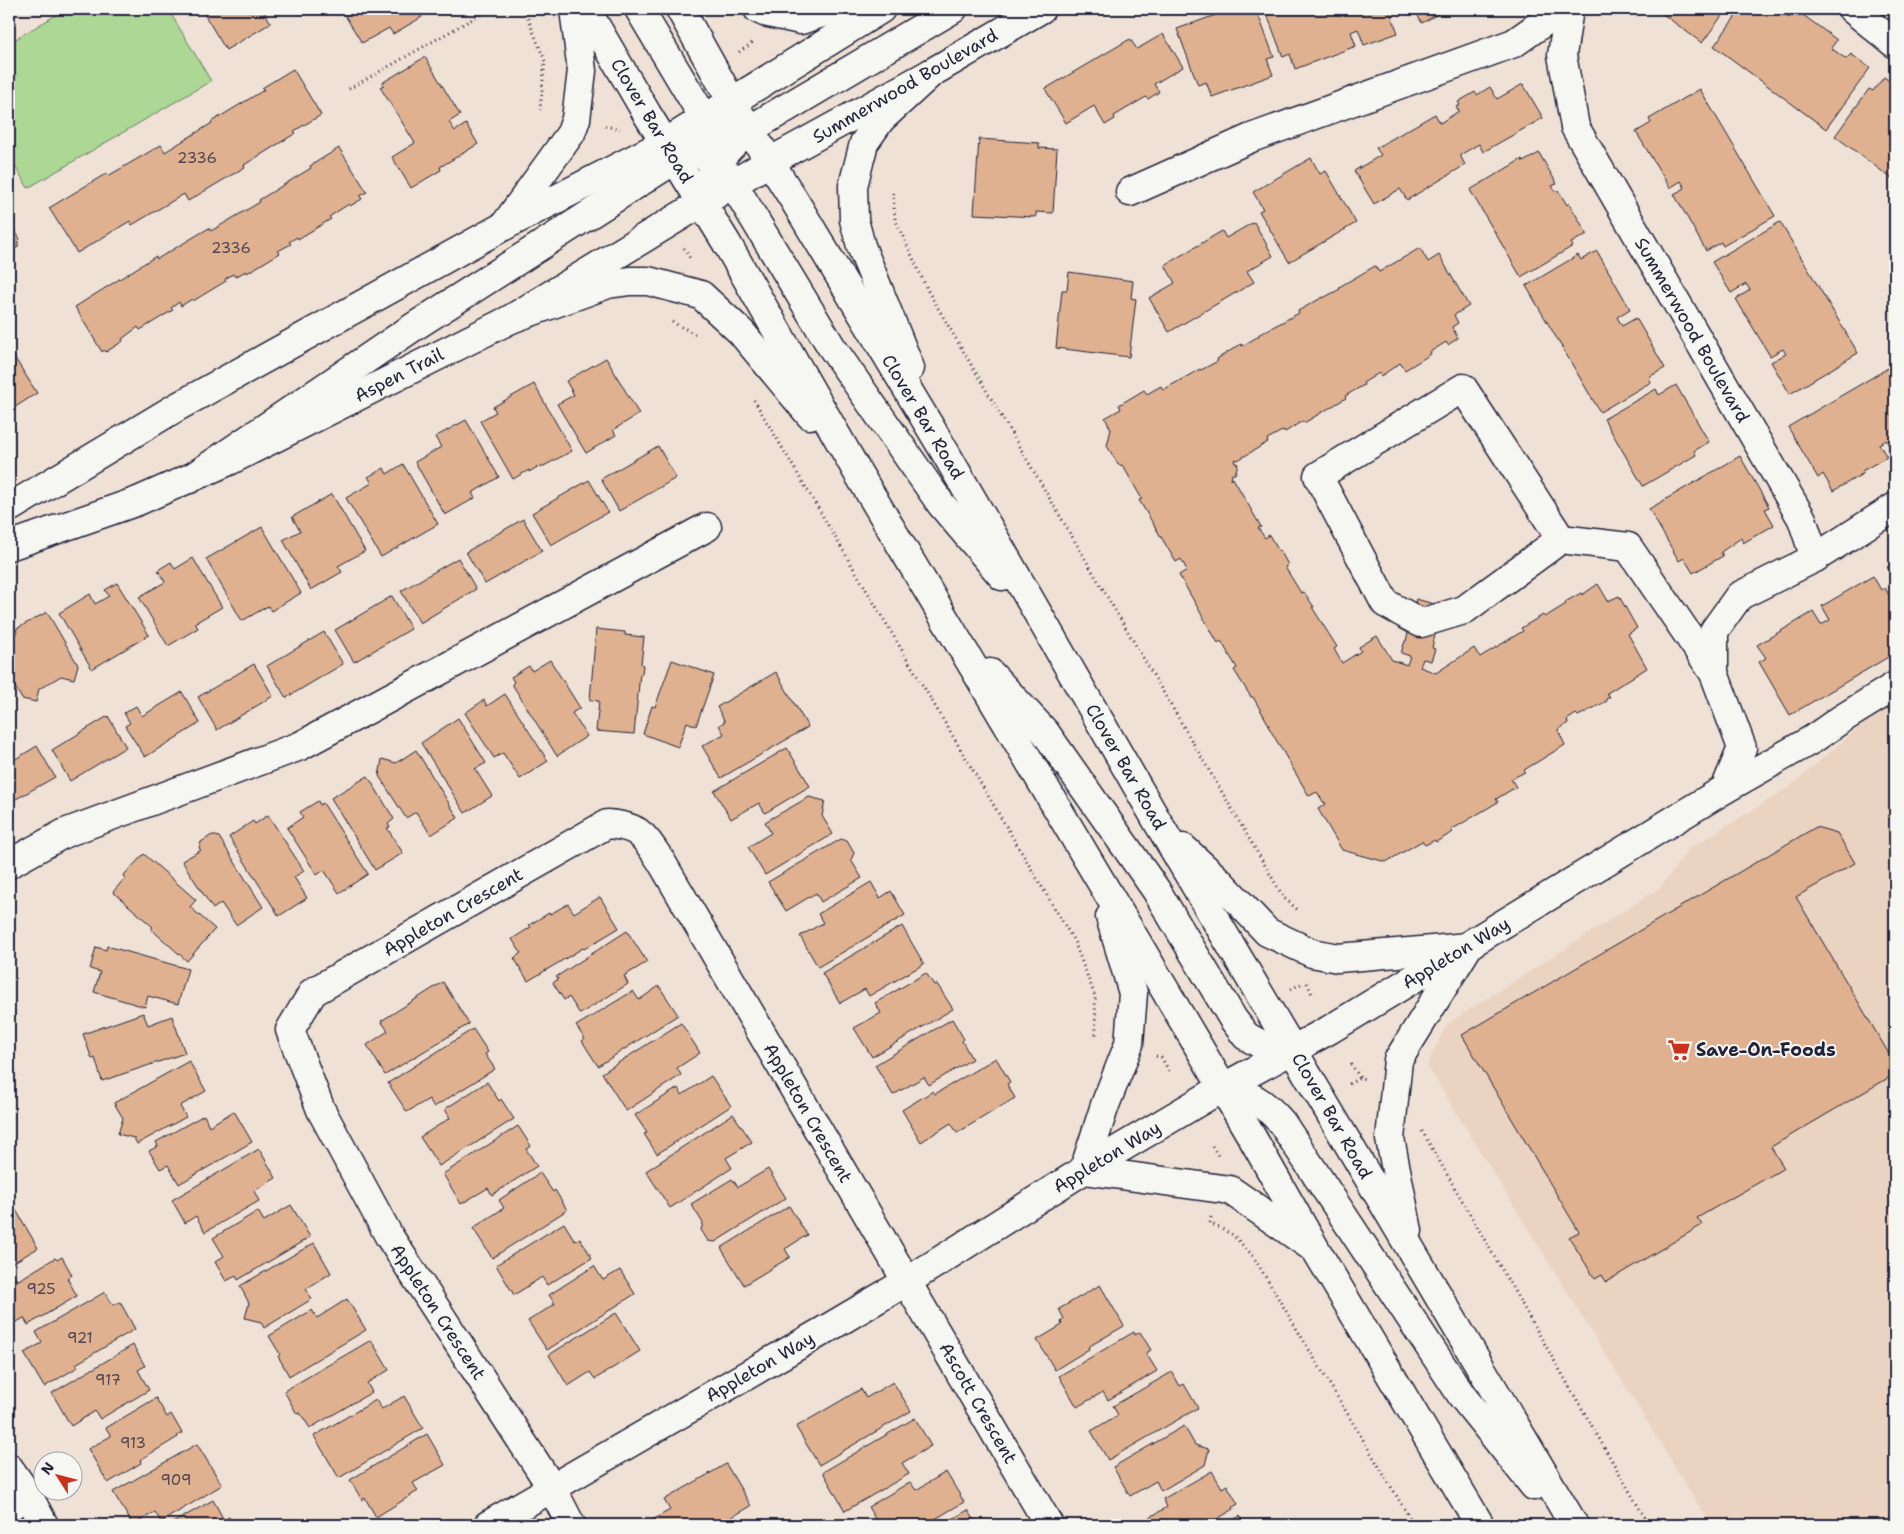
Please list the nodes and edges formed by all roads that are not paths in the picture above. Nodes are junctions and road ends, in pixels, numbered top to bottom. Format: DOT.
graph roads {
  1 [pos="574,9"];
  2 [pos="586,9"];
  3 [pos="639,9"];
  4 [pos="680,9"];
  5 [pos="758,9"];
  6 [pos="835,9"];
  7 [pos="881,9"];
  8 [pos="953,9"];
  9 [pos="1041,9"];
  10 [pos="1555,9"];
  11 [pos="1569,9"];
  12 [pos="1852,9"];
  13 [pos="1895,44"];
  14 [pos="931,73"];
  15 [pos="732,102"];
  16 [pos="749,130"];
  17 [pos="715,140"];
  18 [pos="677,151"];
  19 [pos="769,162"];
  20 [pos="734,184"];
  21 [pos="1130,192"];
  22 [pos="702,204"];
  23 [pos="504,226"];
  24 [pos="511,319"];
  25 [pos="945,452"];
  26 [pos="858,473"];
  27 [pos="190,479"];
  28 [pos="1895,507"];
  29 [pos="9,508"];
  30 [pos="707,526"];
  31 [pos="1561,539"];
  32 [pos="9,546"];
  33 [pos="1815,558"];
  34 [pos="1047,629"];
  35 [pos="955,636"];
  36 [pos="1714,673"];
  37 [pos="1895,686"];
  38 [pos="1725,790"];
  39 [pos="1160,826"];
  40 [pos="9,864"];
  41 [pos="1097,875"];
  42 [pos="1468,946"];
  43 [pos="1294,1050"];
  44 [pos="1222,1088"];
  45 [pos="1084,1170"];
  46 [pos="1316,1250"];
  47 [pos="1412,1252"];
  48 [pos="906,1282"];
  49 [pos="9,1468"];
  50 [pos="552,1488"];
  51 [pos="18,1501"];
  52 [pos="44,1525"];
  53 [pos="488,1525"];
  54 [pos="572,1525"];
  55 [pos="1049,1525"];
  56 [pos="1480,1525"];
  57 [pos="1566,1525"];
  58 [pos="1574,1525"];
  1 -- 23 [label="main road"];
  2 -- 18 [label="main road, Clover Bar Road"];
  3 -- 17 [label="main road"];
  4 -- 15 [label="main road, Clover Bar Road"];
  5 -- 6 [label="main road"];
  7 -- 15 [label="main road"];
  8 -- 16 [label="main road"];
  9 -- 14 [label="main road, Summerwood Boulevard"];
  10 -- 21 [label="main road"];
  11 -- 33 [label="main road, Summerwood Boulevard"];
  12 -- 13 [label="main road"];
  14 -- 19 [label="main road, Summerwood Boulevard"];
  14 -- 25 [label="main road"];
  15 -- 16 [label="main road, Clover Bar Road"];
  15 -- 17 [label="main road"];
  16 -- 17 [label="main road"];
  16 -- 19 [label="main road, Clover Bar Road"];
  17 -- 18 [label="main road"];
  17 -- 18 [label="main road"];
  17 -- 19 [label="main road"];
  17 -- 20 [label="main road"];
  17 -- 22 [label="main road"];
  18 -- 22 [label="main road, Clover Bar Road"];
  18 -- 23 [label="main road"];
  18 -- 27 [label="main road"];
  19 -- 20 [label="main road, Aspen Trail"];
  19 -- 25 [label="main road, Clover Bar Road"];
  20 -- 22 [label="main road, Aspen Trail"];
  20 -- 34 [label="main road"];
  22 -- 24 [label="main road, Aspen Trail"];
  22 -- 26 [label="main road, Clover Bar Road"];
  23 -- 29 [label="main road"];
  24 -- 26 [label="main road"];
  24 -- 27 [label="main road, Aspen Trail"];
  25 -- 34 [label="main road, Clover Bar Road"];
  26 -- 35 [label="main road, Clover Bar Road"];
  27 -- 32 [label="main road, Aspen Trail"];
  28 -- 33 [label="main road"];
  30 -- 40 [label="main road"];
  31 -- 31 [label="main road"];
  31 -- 36 [label="main road"];
  33 -- 36 [label="main road"];
  34 -- 39 [label="main road, Clover Bar Road"];
  35 -- 41 [label="main road, Clover Bar Road"];
  35 -- 43 [label="main road"];
  36 -- 38 [label="main road"];
  37 -- 38 [label="main road, Appleton Way"];
  38 -- 42 [label="main road, Appleton Way"];
  39 -- 42 [label="main road"];
  39 -- 43 [label="main road, Clover Bar Road"];
  41 -- 44 [label="main road, Clover Bar Road"];
  41 -- 45 [label="main road"];
  42 -- 43 [label="main road, Appleton Way"];
  42 -- 47 [label="main road"];
  43 -- 44 [label="main road, Appleton Way"];
  43 -- 47 [label="main road, Clover Bar Road"];
  44 -- 45 [label="main road, Appleton Way"];
  44 -- 46 [label="main road, Clover Bar Road"];
  44 -- 57 [label="main road"];
  45 -- 46 [label="main road"];
  45 -- 48 [label="main road, Appleton Way"];
  46 -- 56 [label="main road, Clover Bar Road"];
  47 -- 58 [label="main road, Clover Bar Road"];
  48 -- 50 [label="main road, Appleton Way"];
  48 -- 50 [label="main road, Appleton Crescent"];
  48 -- 55 [label="main road, Ascott Crescent"];
  49 -- 51 [label="main road"];
  50 -- 53 [label="main road, Appleton Way"];
  50 -- 54 [label="main road"];
  51 -- 52 [label="main road"];
}
